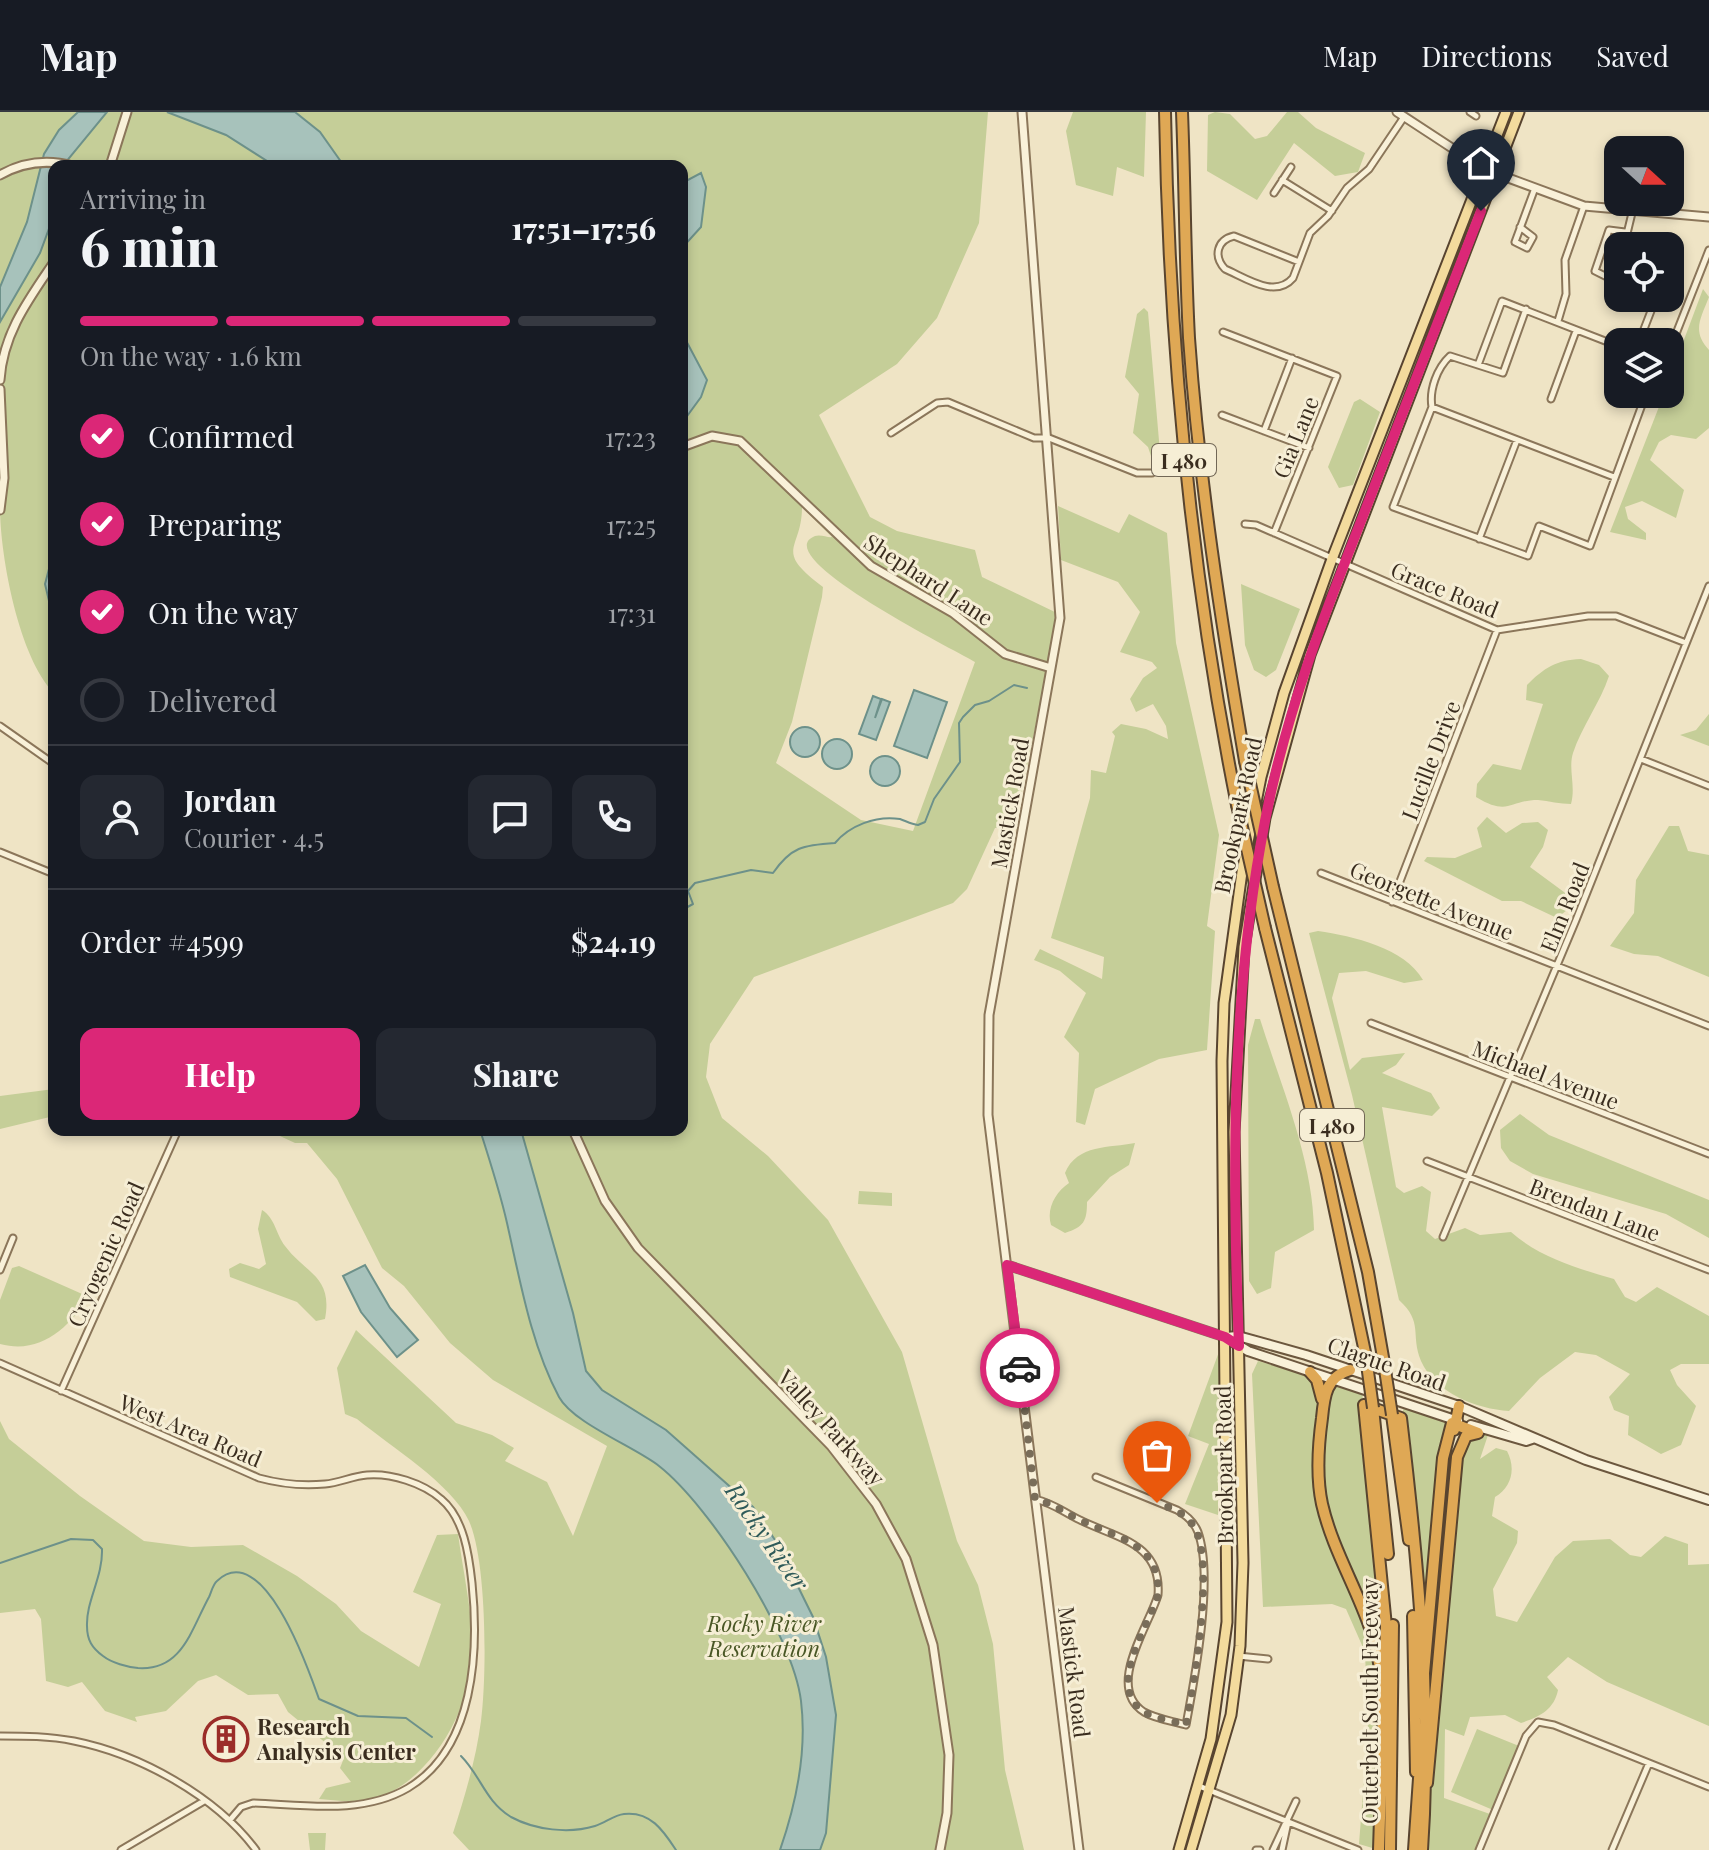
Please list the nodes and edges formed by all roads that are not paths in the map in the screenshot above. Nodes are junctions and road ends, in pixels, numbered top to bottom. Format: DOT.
graph roads {
  1 [pos="127,112"];
  2 [pos="1022,112"];
  3 [pos="1165,112"];
  4 [pos="1182,112"];
  5 [pos="1506,112"];
  6 [pos="1519,112"];
  7 [pos="1400,114"];
  8 [pos="112,160"];
  9 [pos="48,163"];
  10 [pos="1291,167"];
  11 [pos="1484,169"];
  12 [pos="1496,172"];
  13 [pos="0,175"];
  14 [pos="1282,180"];
  15 [pos="1535,188"];
  16 [pos="1274,193"];
  17 [pos="1584,206"];
  18 [pos="1604,209"];
  19 [pos="1332,211"];
  20 [pos="1631,216"];
  21 [pos="1684,216"];
  22 [pos="1709,217"];
  23 [pos="1520,227"];
  24 [pos="1608,232"];
  25 [pos="1625,232"];
  26 [pos="1604,245"];
  27 [pos="1709,250"];
  28 [pos="1299,262"];
  29 [pos="48,271"];
  30 [pos="1604,276"];
  31 [pos="1526,309"];
  32 [pos="1558,321"];
  33 [pos="1678,328"];
  34 [pos="1576,331"];
  35 [pos="1223,332"];
  36 [pos="1604,341"];
  37 [pos="1292,358"];
  38 [pos="1478,365"];
  39 [pos="0,380"];
  40 [pos="0,389"];
  41 [pos="1551,399"];
  42 [pos="1432,407"];
  43 [pos="1641,408"];
  44 [pos="1222,415"];
  45 [pos="1264,431"];
  46 [pos="891,433"];
  47 [pos="1049,438"];
  48 [pos="1517,440"];
  49 [pos="688,445"];
  50 [pos="1309,448"];
  51 [pos="1152,473"];
  52 [pos="1614,477"];
  53 [pos="0,510"];
  54 [pos="1245,524"];
  55 [pos="1274,533"];
  56 [pos="1479,539"];
  57 [pos="1332,559"];
  58 [pos="1344,564"];
  59 [pos="1709,586"];
  60 [pos="1497,630"];
  61 [pos="1686,643"];
  62 [pos="1051,668"];
  63 [pos="0,726"];
  64 [pos="1641,759"];
  65 [pos="48,760"];
  66 [pos="1709,786"];
  67 [pos="0,852"];
  68 [pos="48,872"];
  69 [pos="1321,873"];
  70 [pos="1392,902"];
  71 [pos="1556,968"];
  72 [pos="1371,1023"];
  73 [pos="1709,1026"];
  74 [pos="1511,1078"];
  75 [pos="175,1136"];
  76 [pos="576,1136"];
  77 [pos="1709,1154"];
  78 [pos="1427,1161"];
  79 [pos="1469,1177"];
  80 [pos="1443,1237"];
  81 [pos="13,1238"];
  82 [pos="1007,1265"];
  83 [pos="0,1270"];
  84 [pos="1709,1270"];
  85 [pos="1225,1337"];
  86 [pos="1239,1341"];
  87 [pos="0,1363"];
  88 [pos="1350,1370"];
  89 [pos="1310,1372"];
  90 [pos="1332,1379"];
  91 [pos="61,1391"];
  92 [pos="1459,1406"];
  93 [pos="1323,1407"];
  94 [pos="1455,1422"];
  95 [pos="1532,1439"];
  96 [pos="1096,1477"];
  97 [pos="1035,1499"];
  98 [pos="1709,1500"];
  99 [pos="1238,1656"];
  100 [pos="1268,1659"];
  101 [pos="1424,1673"];
  102 [pos="1424,1723"];
  103 [pos="0,1736"];
  104 [pos="1649,1763"];
  105 [pos="1392,1772"];
  106 [pos="1427,1783"];
  107 [pos="1199,1786"];
  108 [pos="1709,1787"];
  109 [pos="1211,1790"];
  110 [pos="204,1801"];
  111 [pos="1296,1801"];
  112 [pos="230,1820"];
  113 [pos="1288,1821"];
  114 [pos="121,1850"];
  115 [pos="256,1850"];
  116 [pos="940,1850"];
  117 [pos="1079,1850"];
  118 [pos="1179,1850"];
  119 [pos="1191,1850"];
  120 [pos="1273,1850"];
  121 [pos="1282,1850"];
  122 [pos="1358,1850"];
  123 [pos="1379,1850"];
  124 [pos="1390,1850"];
  125 [pos="1414,1850"];
  126 [pos="1422,1850"];
  127 [pos="1479,1850"];
  128 [pos="1612,1850"];
  1 -- 8 [label="street"];
  2 -- 47 [label="street, Mastick Road"];
  3 -- 105 [label="highway, Outerbelt South Freeway / I 480, bridge"];
  4 -- 125 [label="highway, Outerbelt South Freeway / I 480, bridge"];
  5 -- 11 [label="main road, Brookpark Road"];
  6 -- 12 [label="main road, Brookpark Road"];
  7 -- 11 [label="street"];
  7 -- 19 [label="street"];
  9 -- 13 [label="street"];
  10 -- 14 [label="street"];
  11 -- 12 [label="street"];
  11 -- 57 [label="main road, Brookpark Road"];
  12 -- 15 [label="street"];
  12 -- 58 [label="main road, Brookpark Road"];
  14 -- 16 [label="street"];
  14 -- 19 [label="street"];
  15 -- 17 [label="street"];
  15 -- 23 [label="street"];
  17 -- 18 [label="street"];
  17 -- 32 [label="street"];
  19 -- 28 [label="street"];
  20 -- 25 [label="street"];
  21 -- 22 [label="street"];
  24 -- 25 [label="street"];
  26 -- 30 [label="street"];
  27 -- 33 [label="street"];
  28 -- 28 [label="street"];
  29 -- 39 [label="street"];
  31 -- 32 [label="street"];
  31 -- 38 [label="street"];
  31 -- 38 [label="street"];
  32 -- 34 [label="street"];
  34 -- 36 [label="street"];
  34 -- 41 [label="street"];
  35 -- 37 [label="street, Gia Lane"];
  37 -- 45 [label="street"];
  37 -- 50 [label="street, Gia Lane"];
  38 -- 42 [label="street"];
  40 -- 53 [label="street"];
  42 -- 48 [label="street"];
  42 -- 56 [label="street"];
  43 -- 52 [label="street"];
  44 -- 45 [label="street"];
  45 -- 50 [label="street"];
  46 -- 47 [label="street"];
  47 -- 51 [label="street"];
  47 -- 62 [label="street, Mastick Road"];
  48 -- 52 [label="street"];
  48 -- 56 [label="street"];
  49 -- 62 [label="street, Shephard Lane"];
  50 -- 55 [label="street, Gia Lane"];
  52 -- 56 [label="street"];
  54 -- 55 [label="street, Grace Road"];
  55 -- 57 [label="street, Grace Road"];
  57 -- 58 [label="street, Grace Road"];
  57 -- 85 [label="main road, Brookpark Road"];
  58 -- 60 [label="street, Grace Road"];
  58 -- 86 [label="main road, Brookpark Road"];
  59 -- 61 [label="street, Elm Road"];
  60 -- 61 [label="street, Grace Road"];
  60 -- 70 [label="street, Lucille Drive"];
  61 -- 64 [label="street, Elm Road"];
  62 -- 82 [label="street, Mastick Road"];
  63 -- 65 [label="street"];
  64 -- 66 [label="street"];
  64 -- 71 [label="street, Elm Road"];
  67 -- 68 [label="street"];
  69 -- 70 [label="street, Georgette Avenue"];
  70 -- 71 [label="street, Georgette Avenue"];
  71 -- 73 [label="street, Georgette Avenue"];
  71 -- 74 [label="street, Elm Road"];
  72 -- 74 [label="street, Michael Avenue"];
  74 -- 77 [label="street, Michael Avenue"];
  74 -- 79 [label="street, Elm Road"];
  75 -- 91 [label="street, Cryogenic Road"];
  76 -- 116 [label="street, Valley Parkway"];
  78 -- 79 [label="street, Brendan Lane"];
  79 -- 80 [label="street, Elm Road"];
  79 -- 84 [label="street, Brendan Lane"];
  81 -- 83 [label="street"];
  82 -- 85 [label="street, Clague Road"];
  82 -- 97 [label="street, Mastick Road"];
  85 -- 86 [label="main road, Clague Road"];
  85 -- 107 [label="main road, Brookpark Road"];
  86 -- 88 [label="main road, Clague Road"];
  86 -- 89 [label="main road, Clague Road"];
  86 -- 99 [label="main road, Brookpark Road"];
  87 -- 91 [label="street, West Area Road"];
  88 -- 90 [label="highway"];
  88 -- 92 [label="main road, Clague Road"];
  89 -- 90 [label="main road, Clague Road"];
  89 -- 93 [label="highway"];
  90 -- 93 [label="highway"];
  90 -- 94 [label="main road, Clague Road"];
  91 -- 112 [label="street, West Area Road"];
  92 -- 94 [label="highway"];
  92 -- 95 [label="main road, Clague Road"];
  93 -- 105 [label="highway"];
  94 -- 95 [label="main road, Clague Road"];
  94 -- 101 [label="highway"];
  94 -- 102 [label="highway"];
  94 -- 106 [label="highway"];
  95 -- 98 [label="main road, Clague Road"];
  96 -- 97 [label="street"];
  97 -- 117 [label="street, Mastick Road"];
  99 -- 100 [label="street"];
  99 -- 109 [label="main road, Brookpark Road"];
  101 -- 102 [label="highway"];
  101 -- 123 [label="highway"];
  102 -- 106 [label="highway"];
  102 -- 125 [label="highway"];
  103 -- 110 [label="street"];
  104 -- 108 [label="street"];
  104 -- 127 [label="street"];
  104 -- 128 [label="street"];
  105 -- 124 [label="highway, Outerbelt South Freeway / I 480"];
  106 -- 126 [label="highway"];
  107 -- 109 [label="street"];
  107 -- 118 [label="main road, Brookpark Road"];
  109 -- 113 [label="street"];
  109 -- 119 [label="main road, Brookpark Road"];
  110 -- 112 [label="street"];
  110 -- 114 [label="street"];
  111 -- 113 [label="street"];
  112 -- 115 [label="street"];
  113 -- 120 [label="street"];
  113 -- 121 [label="street"];
  113 -- 122 [label="street"];
}
